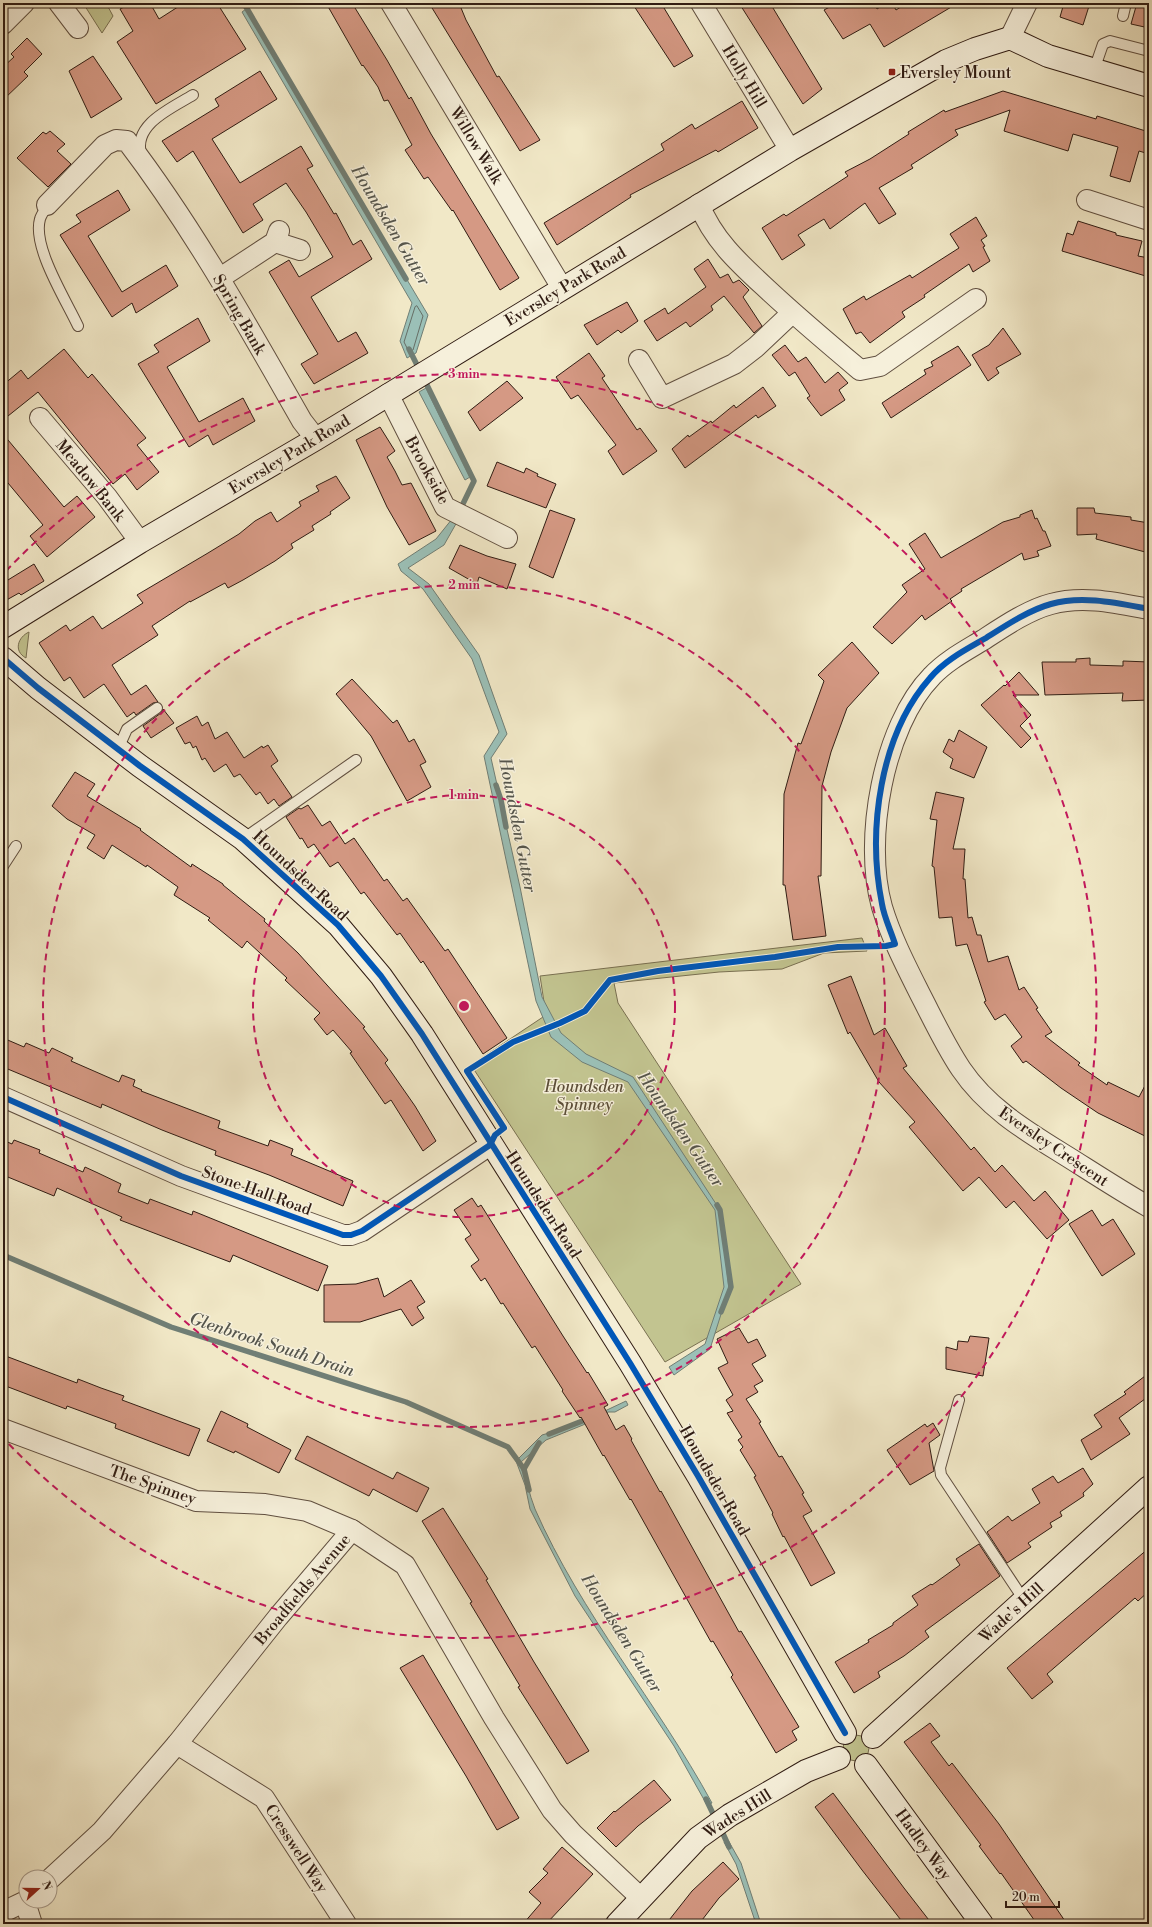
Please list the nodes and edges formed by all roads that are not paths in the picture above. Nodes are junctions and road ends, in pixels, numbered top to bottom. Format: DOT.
graph roads {
  1 [pos="24,3"];
  2 [pos="59,3"];
  3 [pos="391,3"];
  4 [pos="701,3"];
  5 [pos="1027,3"];
  6 [pos="1126,3"];
  7 [pos="1122,16"];
  8 [pos="3,24"];
  9 [pos="78,28"];
  10 [pos="1010,38"];
  11 [pos="1149,51"];
  12 [pos="1094,70"];
  13 [pos="1149,86"];
  14 [pos="193,95"];
  15 [pos="790,150"];
  16 [pos="143,162"];
  17 [pos="1087,200"];
  18 [pos="699,204"];
  19 [pos="47,205"];
  20 [pos="1149,220"];
  21 [pos="300,250"];
  22 [pos="220,278"];
  23 [pos="562,288"];
  24 [pos="976,300"];
  25 [pos="792,313"];
  26 [pos="78,326"];
  27 [pos="638,360"];
  28 [pos="388,394"];
  29 [pos="40,418"];
  30 [pos="316,439"];
  31 [pos="507,538"];
  32 [pos="140,542"];
  33 [pos="1149,609"];
  34 [pos="3,627"];
  35 [pos="3,658"];
  36 [pos="157,708"];
  37 [pos="118,749"];
  38 [pos="356,760"];
  39 [pos="243,839"];
  40 [pos="16,846"];
  41 [pos="3,866"];
  42 [pos="3,1098"];
  43 [pos="490,1145"];
  44 [pos="1149,1207"];
  45 [pos="959,1400"];
  46 [pos="3,1429"];
  47 [pos="1149,1487"];
  48 [pos="352,1530"];
  49 [pos="1024,1600"];
  50 [pos="845,1733"];
  51 [pos="873,1737"];
  52 [pos="177,1744"];
  53 [pos="839,1758"];
  54 [pos="866,1765"];
  55 [pos="58,1872"];
  56 [pos="641,1898"];
  57 [pos="18,1905"];
  58 [pos="27,1909"];
  59 [pos="3,1912"];
  60 [pos="32,1924"];
  61 [pos="346,1924"];
  62 [pos="617,1924"];
  63 [pos="982,1924"];
  1 -- 8 [label="street"];
  2 -- 9 [label="street"];
  3 -- 23 [label="street, Willow Walk"];
  4 -- 15 [label="street, Holly Hill"];
  5 -- 10 [label="street"];
  6 -- 7 [label="lane"];
  10 -- 12 [label="street"];
  10 -- 15 [label="street, Eversley Park Road"];
  11 -- 12 [label="lane"];
  12 -- 13 [label="street"];
  14 -- 16 [label="lane"];
  15 -- 18 [label="street, Eversley Park Road"];
  16 -- 19 [label="street, Spring Bank"];
  16 -- 22 [label="street, Spring Bank"];
  17 -- 20 [label="street"];
  18 -- 23 [label="street, Eversley Park Road"];
  18 -- 25 [label="street"];
  19 -- 26 [label="lane"];
  21 -- 22 [label="street"];
  22 -- 30 [label="street, Spring Bank"];
  23 -- 28 [label="street, Eversley Park Road"];
  24 -- 25 [label="street"];
  25 -- 27 [label="street"];
  28 -- 30 [label="street, Eversley Park Road"];
  28 -- 31 [label="street, Brookside"];
  29 -- 32 [label="street, Meadow Bank"];
  30 -- 32 [label="street, Eversley Park Road"];
  32 -- 34 [label="street, Eversley Park Road"];
  33 -- 44 [label="street, Eversley Crescent"];
  35 -- 37 [label="street, Houndsden Road"];
  36 -- 37 [label="lane"];
  37 -- 39 [label="street, Houndsden Road"];
  38 -- 39 [label="lane"];
  39 -- 43 [label="street, Houndsden Road"];
  40 -- 41 [label="lane"];
  42 -- 43 [label="street, Stone Hall Road"];
  43 -- 50 [label="street, Houndsden Road"];
  45 -- 49 [label="lane"];
  46 -- 48 [label="street, The Spinney"];
  47 -- 49 [label="street, Wade's Hill"];
  48 -- 52 [label="street, Broadfields Avenue"];
  48 -- 56 [label="street, Broadfields Avenue"];
  49 -- 51 [label="street, Wade's Hill"];
  50 -- 51 [label="street"];
  50 -- 53 [label="street"];
  51 -- 54 [label="street"];
  52 -- 55 [label="street, Broadfields Avenue"];
  52 -- 61 [label="street, Cresswell Way"];
  53 -- 54 [label="street"];
  53 -- 56 [label="street, Wades Hill"];
  54 -- 63 [label="street, Hadley Way"];
  56 -- 62 [label="street, Wades Hill"];
  57 -- 59 [label="street"];
  58 -- 60 [label="street"];
}
